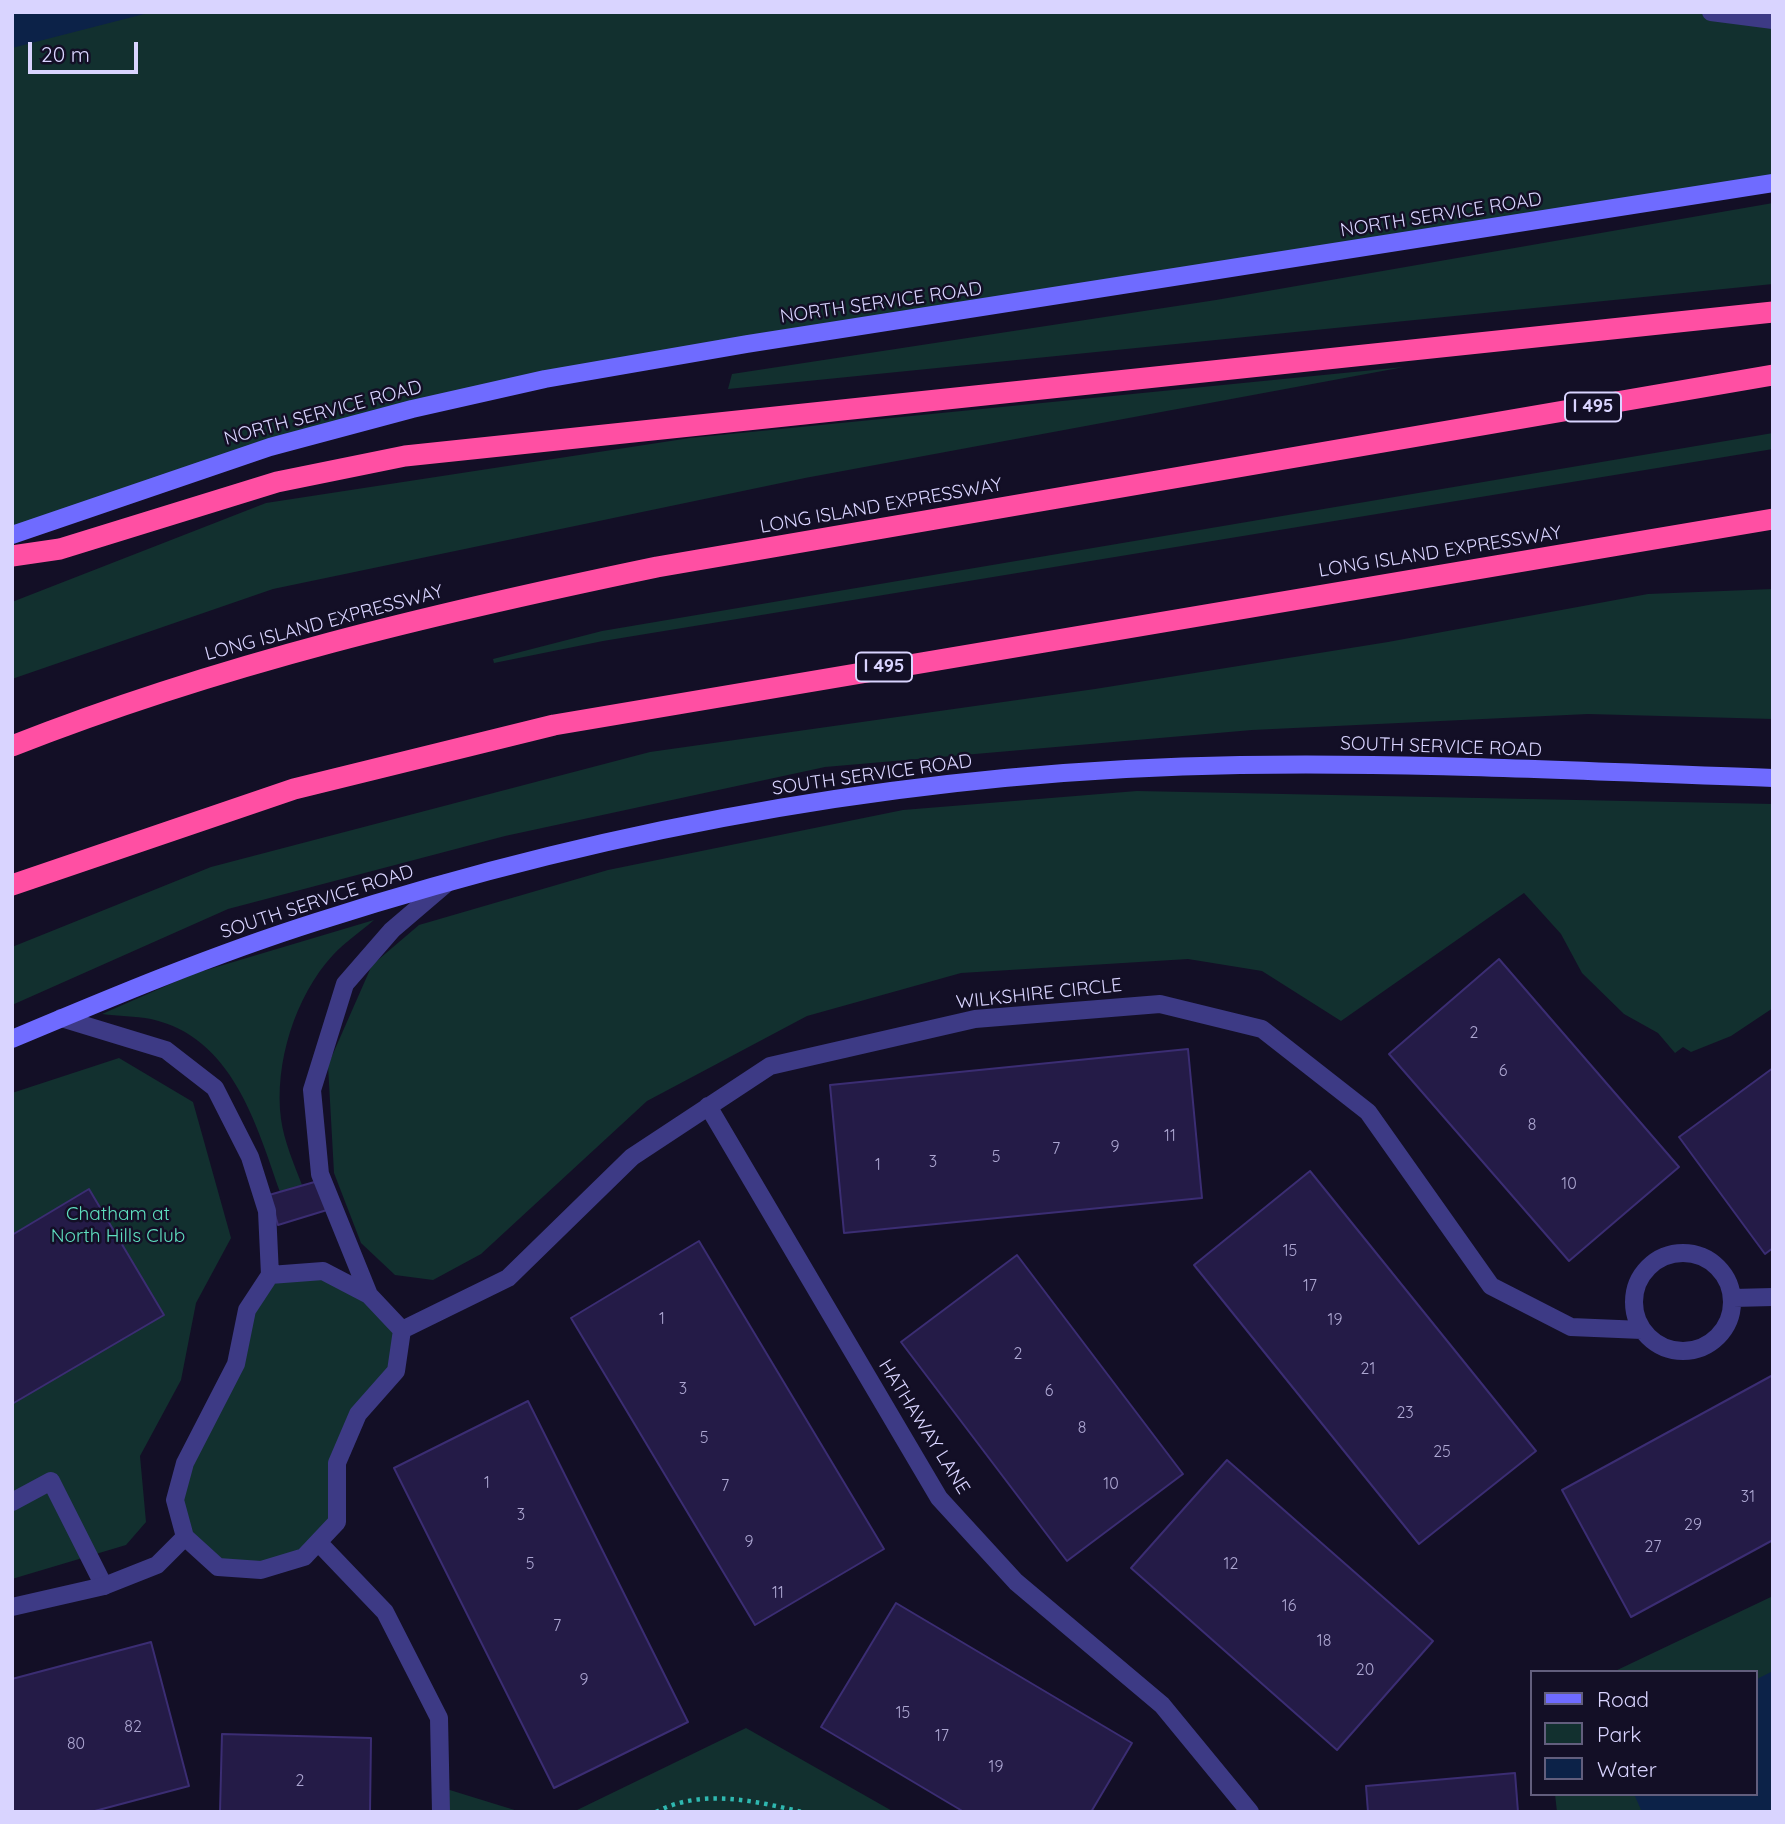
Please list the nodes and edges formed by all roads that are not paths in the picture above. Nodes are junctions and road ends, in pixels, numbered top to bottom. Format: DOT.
graph roads {
  1 [pos="1711,12"];
  2 [pos="1773,20"];
  3 [pos="1773,183"];
  4 [pos="1773,312"];
  5 [pos="1773,375"];
  6 [pos="1773,519"];
  7 [pos="12,534"];
  8 [pos="12,556"];
  9 [pos="12,746"];
  10 [pos="1773,778"];
  11 [pos="447,883"];
  12 [pos="12,885"];
  13 [pos="61,1018"];
  14 [pos="12,1039"];
  15 [pos="708,1106"];
  16 [pos="270,1275"];
  17 [pos="369,1295"];
  18 [pos="1773,1297"];
  19 [pos="1733,1298"];
  20 [pos="402,1330"];
  21 [pos="1642,1330"];
  22 [pos="12,1502"];
  23 [pos="185,1538"];
  24 [pos="318,1542"];
  25 [pos="104,1586"];
  26 [pos="12,1607"];
  27 [pos="441,1812"];
  28 [pos="1250,1812"];
  1 -- 2 [label="street"];
  3 -- 7 [label="main road, NORTH SERVICE ROAD"];
  4 -- 8 [label="highway"];
  5 -- 9 [label="highway, LONG ISLAND EXPRESSWAY / I 495"];
  6 -- 12 [label="highway, LONG ISLAND EXPRESSWAY / I 495"];
  10 -- 11 [label="main road, SOUTH SERVICE ROAD"];
  11 -- 13 [label="main road, SOUTH SERVICE ROAD"];
  11 -- 17 [label="street"];
  13 -- 14 [label="main road, SOUTH SERVICE ROAD"];
  13 -- 16 [label="street"];
  15 -- 20 [label="street, WILKSHIRE CIRCLE"];
  15 -- 21 [label="street, WILKSHIRE CIRCLE"];
  15 -- 28 [label="street, HATHAWAY LANE"];
  16 -- 17 [label="street"];
  16 -- 23 [label="street"];
  17 -- 20 [label="street"];
  18 -- 19 [label="street"];
  19 -- 21 [label="street"];
  19 -- 21 [label="street"];
  20 -- 24 [label="street"];
  22 -- 25 [label="street"];
  23 -- 24 [label="street"];
  23 -- 25 [label="street"];
  24 -- 27 [label="street"];
  25 -- 26 [label="street"];
}
